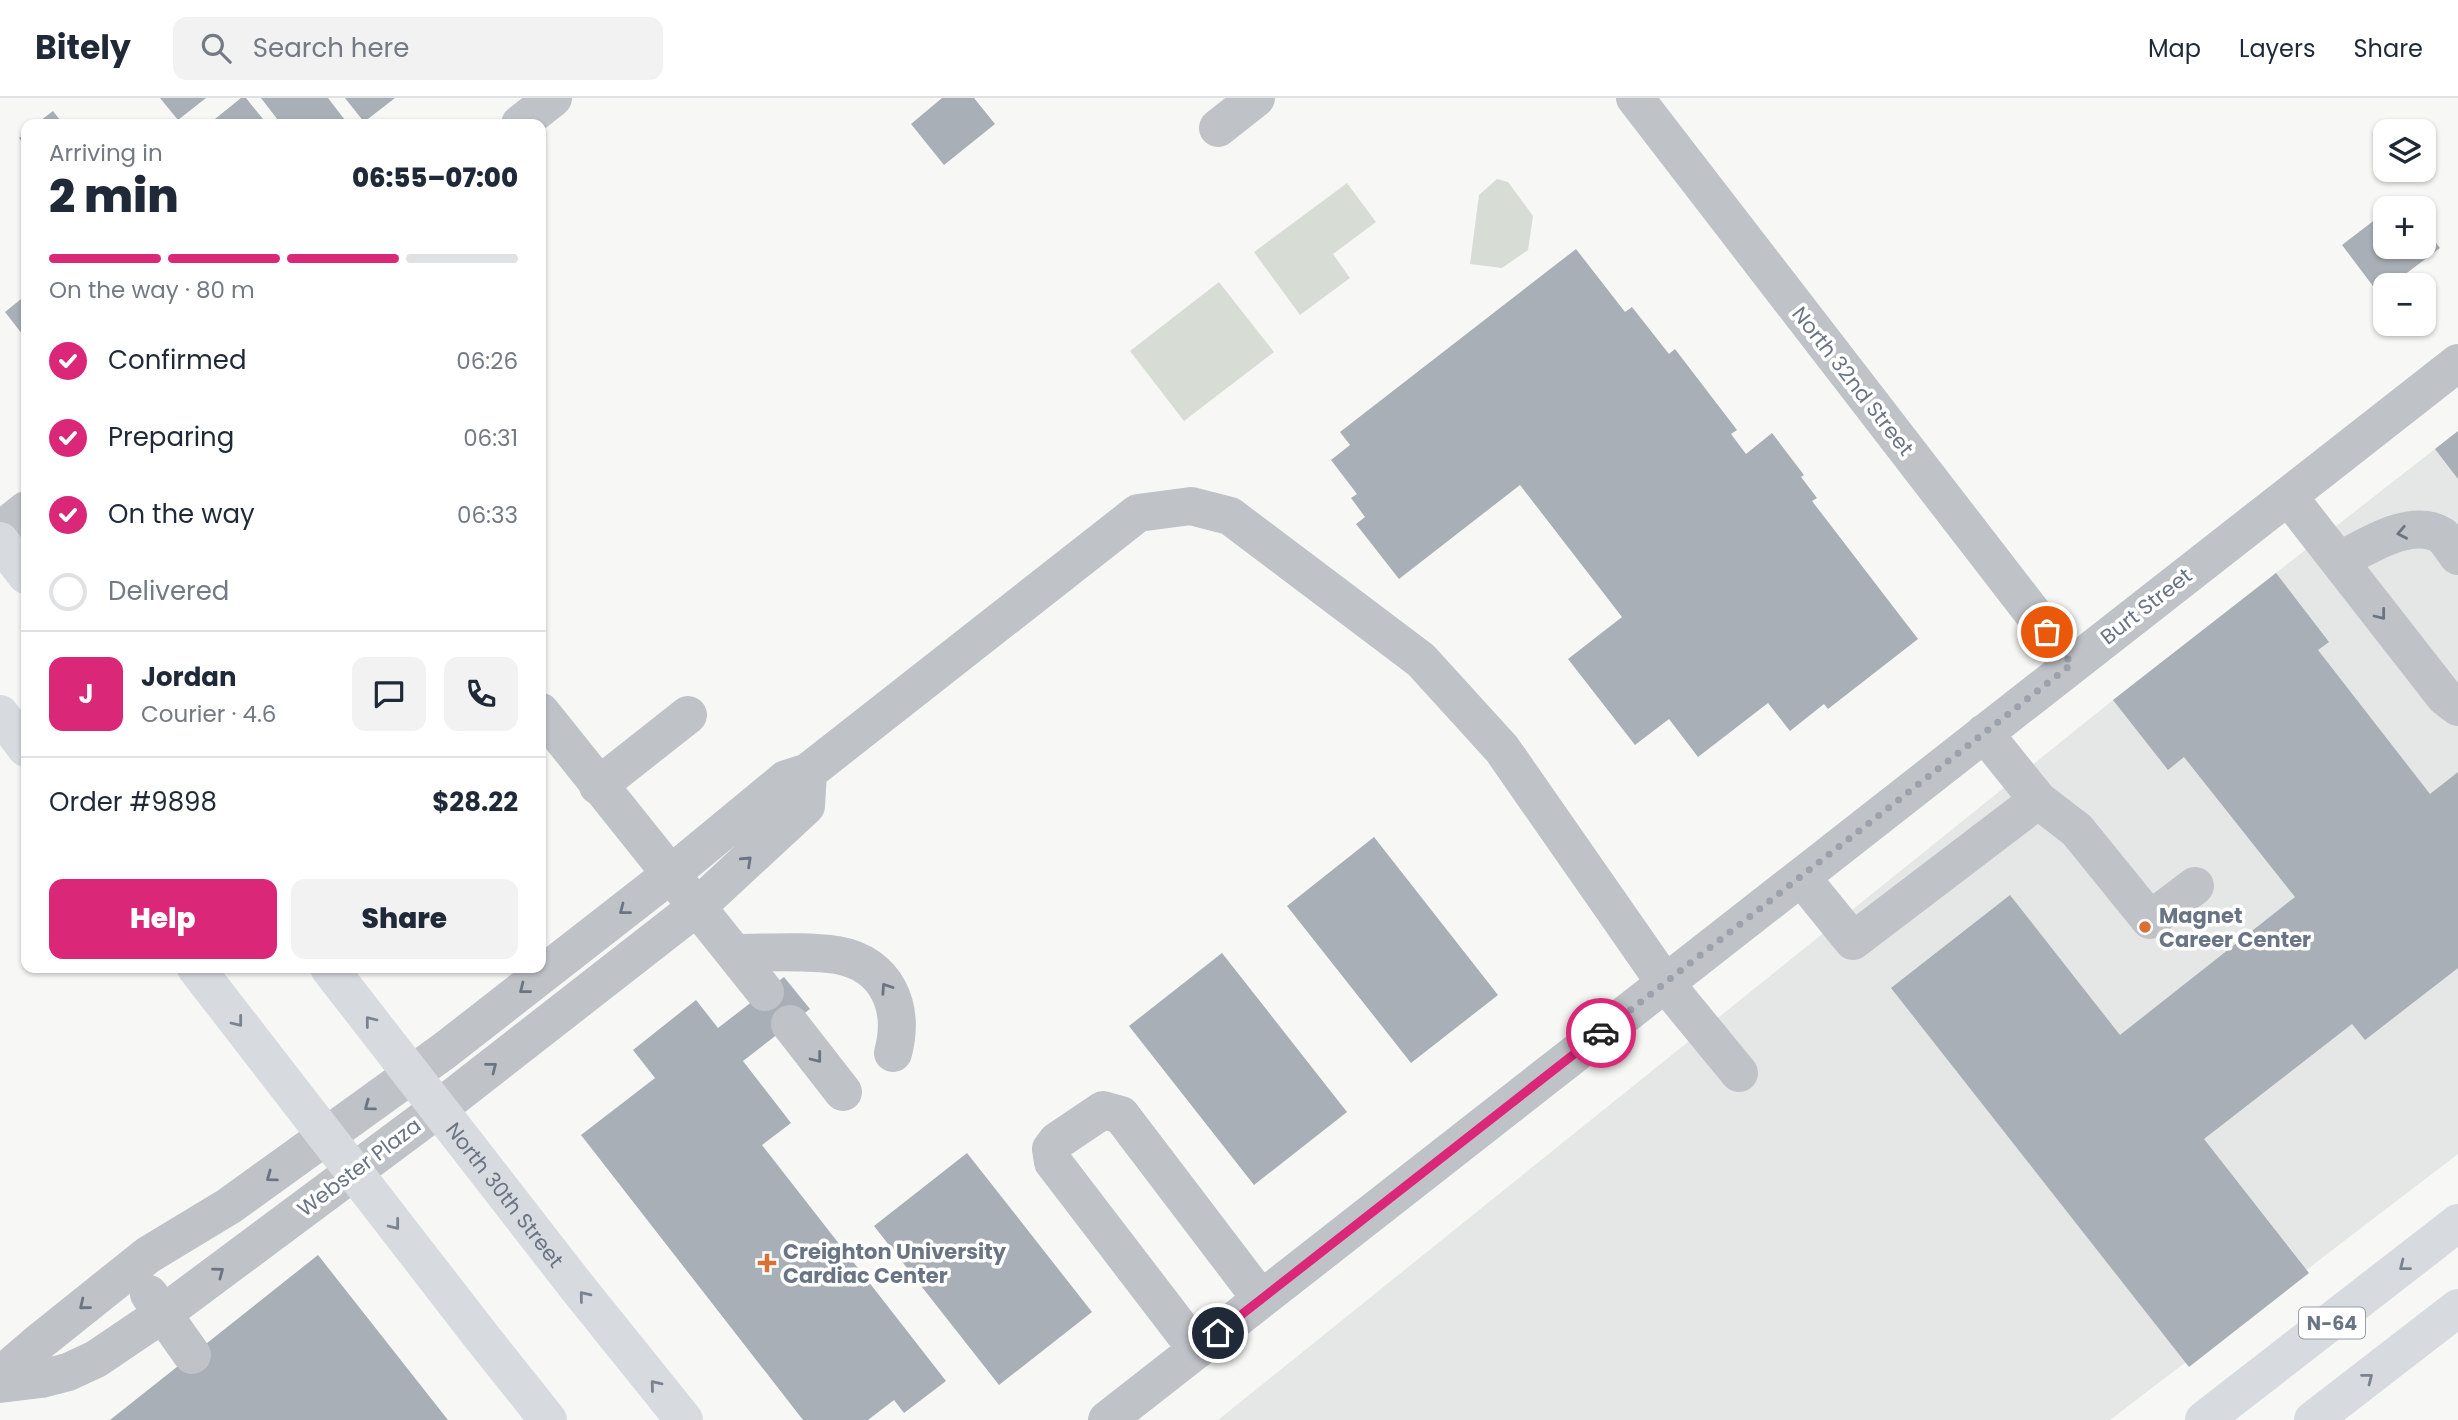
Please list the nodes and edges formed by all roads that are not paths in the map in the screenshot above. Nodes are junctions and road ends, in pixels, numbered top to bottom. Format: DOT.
graph roads {
  1 [pos="554,98"];
  2 [pos="1256,98"];
  3 [pos="1653,104"];
  4 [pos="527,119"];
  5 [pos="1218,128"];
  6 [pos="2458,363"];
  7 [pos="2288,496"];
  8 [pos="21,514"];
  9 [pos="0,531"];
  10 [pos="0,541"];
  11 [pos="2458,556"];
  12 [pos="2339,561"];
  13 [pos="21,568"];
  14 [pos="2072,664"];
  15 [pos="2458,707"];
  16 [pos="0,714"];
  17 [pos="688,715"];
  18 [pos="546,718"];
  19 [pos="1984,733"];
  20 [pos="21,741"];
  21 [pos="808,772"];
  22 [pos="598,786"];
  23 [pos="2038,800"];
  24 [pos="671,874"];
  25 [pos="1801,877"];
  26 [pos="2194,886"];
  27 [pos="698,908"];
  28 [pos="735,954"];
  29 [pos="546,971"];
  30 [pos="200,973"];
  31 [pos="333,973"];
  32 [pos="543,973"];
  33 [pos="1665,983"];
  34 [pos="765,992"];
  35 [pos="790,1024"];
  36 [pos="893,1053"];
  37 [pos="1739,1073"];
  38 [pos="412,1075"];
  39 [pos="843,1092"];
  40 [pos="438,1108"];
  41 [pos="327,1136"];
  42 [pos="354,1170"];
  43 [pos="2458,1223"];
  44 [pos="130,1269"];
  45 [pos="1261,1299"];
  46 [pos="2458,1308"];
  47 [pos="164,1313"];
  48 [pos="1196,1350"];
  49 [pos="192,1355"];
  50 [pos="0,1376"];
  51 [pos="0,1384"];
  52 [pos="538,1417"];
  53 [pos="684,1420"];
  54 [pos="1107,1420"];
  55 [pos="2204,1420"];
  56 [pos="2314,1420"];
  1 -- 4 [label="street"];
  2 -- 5 [label="street"];
  3 -- 14 [label="street, North 32nd Street"];
  6 -- 7 [label="street, Burt Street"];
  7 -- 12 [label="street"];
  7 -- 14 [label="street, Burt Street"];
  8 -- 9 [label="street"];
  10 -- 13 [label="main road"];
  11 -- 12 [label="street, one-way"];
  12 -- 15 [label="street, one-way"];
  14 -- 19 [label="street, Burt Street"];
  16 -- 20 [label="main road"];
  17 -- 22 [label="street"];
  18 -- 22 [label="street"];
  19 -- 23 [label="street"];
  19 -- 25 [label="street, Burt Street"];
  21 -- 24 [label="street, Webster Plaza"];
  27 -- 21 [label="street, Webster Plaza, one-way"];
  21 -- 33 [label="street, Webster Plaza"];
  22 -- 24 [label="street"];
  23 -- 25 [label="street"];
  23 -- 26 [label="street"];
  24 -- 27 [label="street"];
  24 -- 29 [label="street, Webster Plaza, one-way"];
  25 -- 33 [label="street, Burt Street"];
  27 -- 28 [label="street"];
  40 -- 27 [label="street, Webster Plaza, one-way"];
  28 -- 34 [label="street"];
  36 -- 28 [label="street, one-way"];
  30 -- 41 [label="main road, one-way"];
  38 -- 31 [label="main road, North 30th Street, one-way"];
  32 -- 38 [label="street, Webster Plaza, one-way"];
  33 -- 37 [label="street, Webster Plaza"];
  33 -- 45 [label="street, Burt Street"];
  35 -- 39 [label="street, one-way"];
  38 -- 40 [label="main road, North 30th Street"];
  38 -- 41 [label="street, Webster Plaza, one-way"];
  40 -- 42 [label="street, Webster Plaza"];
  53 -- 40 [label="main road, North 30th Street, one-way"];
  41 -- 42 [label="main road"];
  41 -- 44 [label="street, Webster Plaza, one-way"];
  47 -- 42 [label="street, Webster Plaza, one-way"];
  42 -- 52 [label="main road, one-way"];
  43 -- 55 [label="main road, N-64, one-way"];
  44 -- 47 [label="street"];
  44 -- 50 [label="street, Webster Plaza, one-way"];
  45 -- 48 [label="street, Burt Street"];
  45 -- 48 [label="street"];
  56 -- 46 [label="main road, one-way"];
  47 -- 49 [label="street"];
  47 -- 51 [label="street, Webster Plaza"];
  48 -- 54 [label="street, Burt Street"];
}
